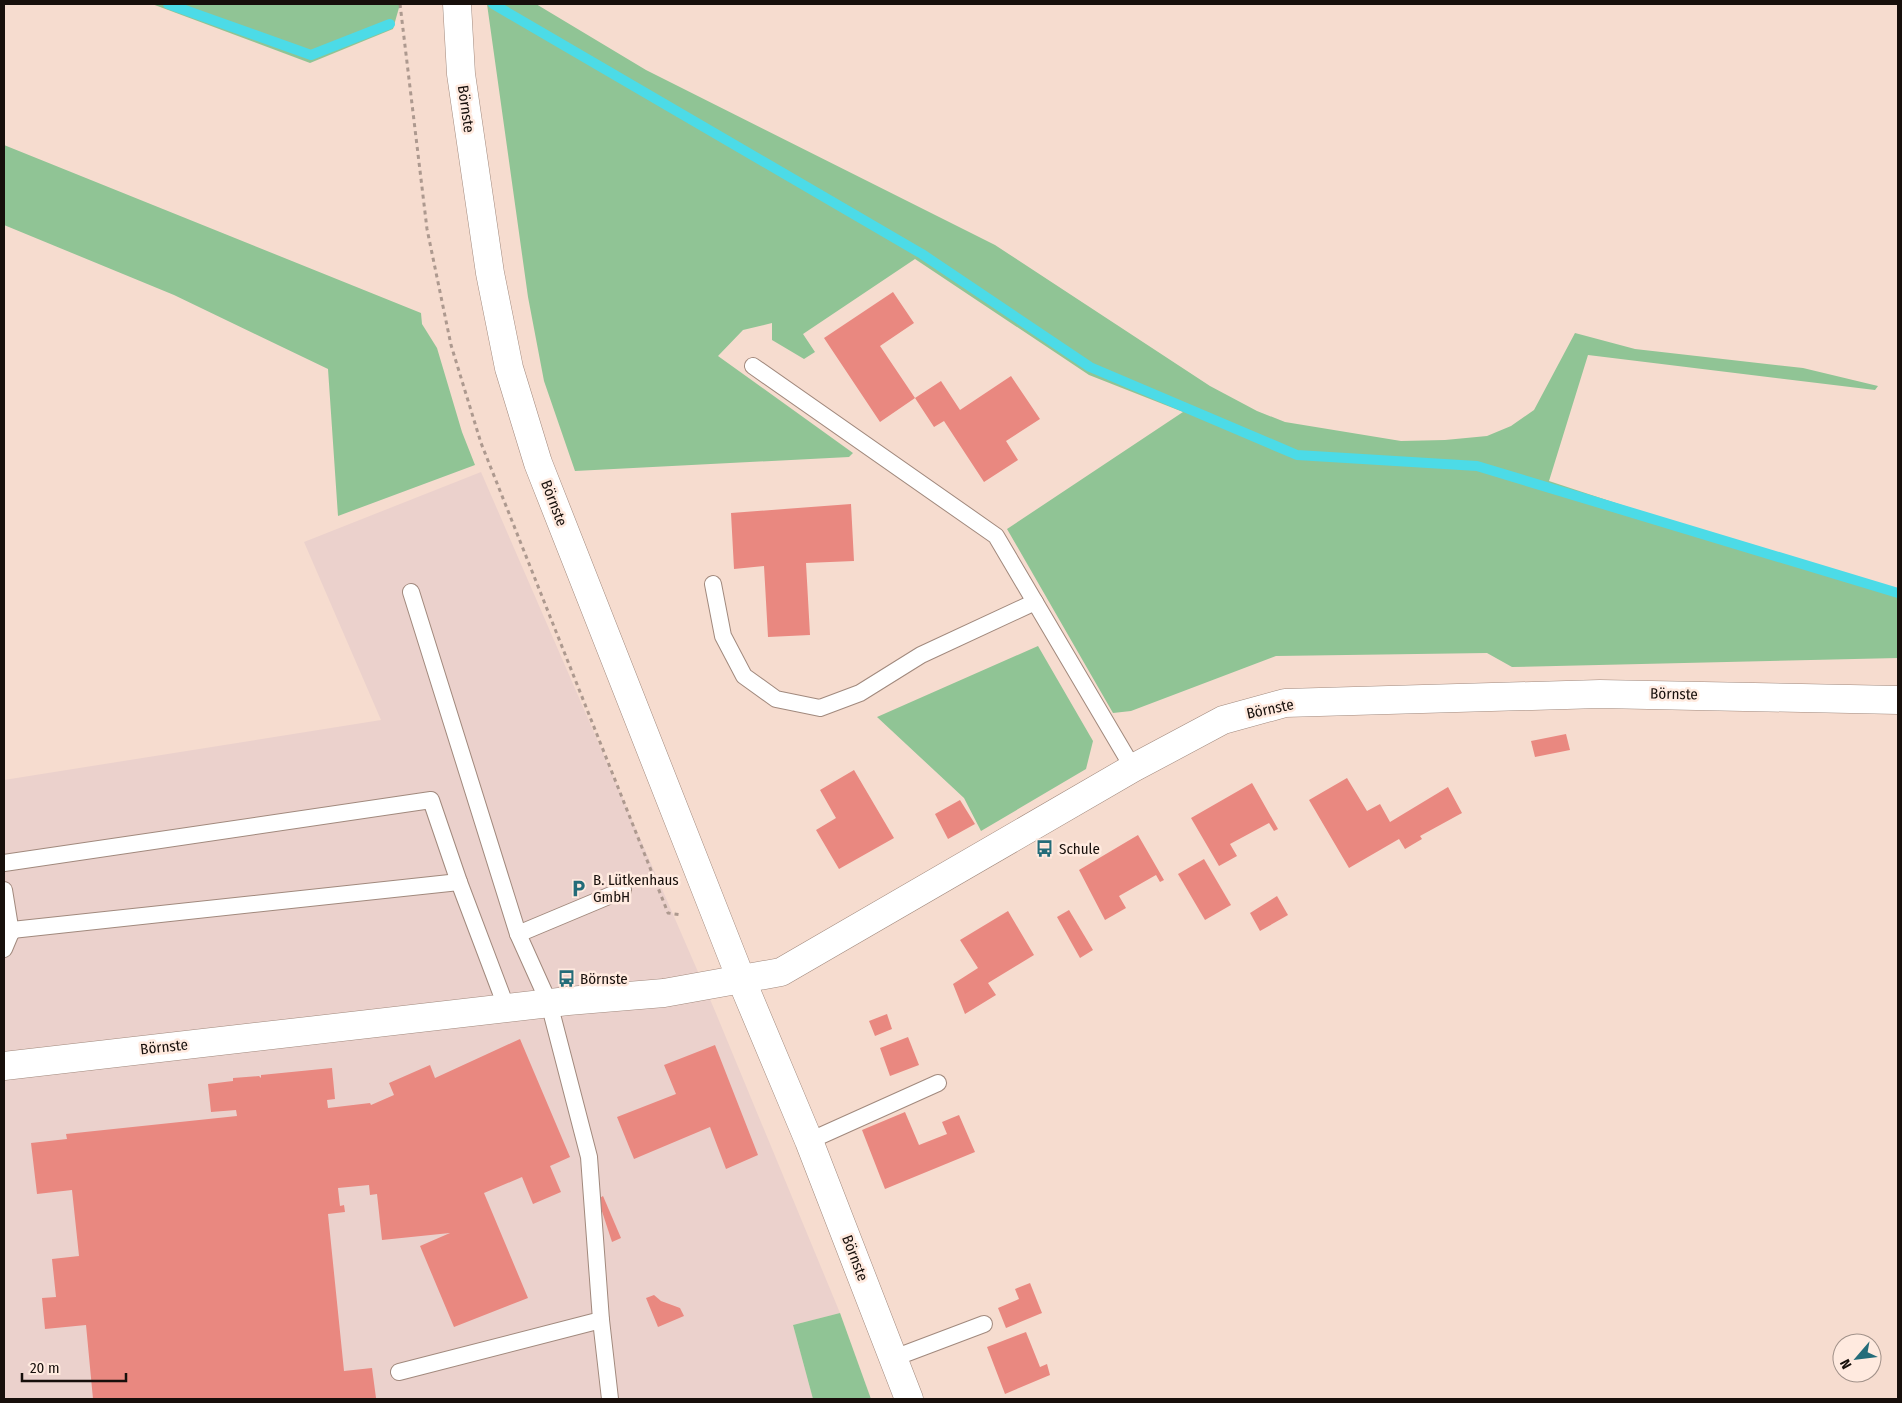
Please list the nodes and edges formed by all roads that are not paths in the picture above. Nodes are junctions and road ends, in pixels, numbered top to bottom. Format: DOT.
graph roads {
  1 [pos="457,4"];
  2 [pos="753,366"];
  3 [pos="713,584"];
  4 [pos="411,592"];
  5 [pos="1035,602"];
  6 [pos="1898,700"];
  7 [pos="1133,768"];
  8 [pos="4,863"];
  9 [pos="459,882"];
  10 [pos="4,890"];
  11 [pos="623,890"];
  12 [pos="11,933"];
  13 [pos="518,934"];
  14 [pos="4,949"];
  15 [pos="740,979"];
  16 [pos="549,1004"];
  17 [pos="507,1009"];
  18 [pos="4,1066"];
  19 [pos="938,1083"];
  20 [pos="809,1141"];
  21 [pos="601,1320"];
  22 [pos="984,1324"];
  23 [pos="894,1358"];
  24 [pos="399,1372"];
  25 [pos="610,1399"];
  26 [pos="910,1399"];
  1 -- 15 [label="street, Börnste"];
  2 -- 5 [label="lane"];
  3 -- 5 [label="lane"];
  4 -- 13 [label="lane"];
  5 -- 7 [label="lane"];
  6 -- 7 [label="street, Börnste"];
  7 -- 15 [label="street, Börnste"];
  8 -- 9 [label="lane"];
  9 -- 12 [label="lane"];
  9 -- 17 [label="lane"];
  10 -- 12 [label="lane"];
  11 -- 13 [label="lane"];
  12 -- 14 [label="lane"];
  13 -- 16 [label="lane"];
  15 -- 16 [label="street, Börnste"];
  15 -- 20 [label="street, Börnste"];
  16 -- 17 [label="street, Börnste"];
  16 -- 21 [label="lane"];
  17 -- 18 [label="street, Börnste"];
  19 -- 20 [label="lane"];
  20 -- 23 [label="street, Börnste"];
  21 -- 24 [label="lane"];
  21 -- 25 [label="lane"];
  22 -- 23 [label="lane"];
  23 -- 26 [label="street, Börnste"];
}
